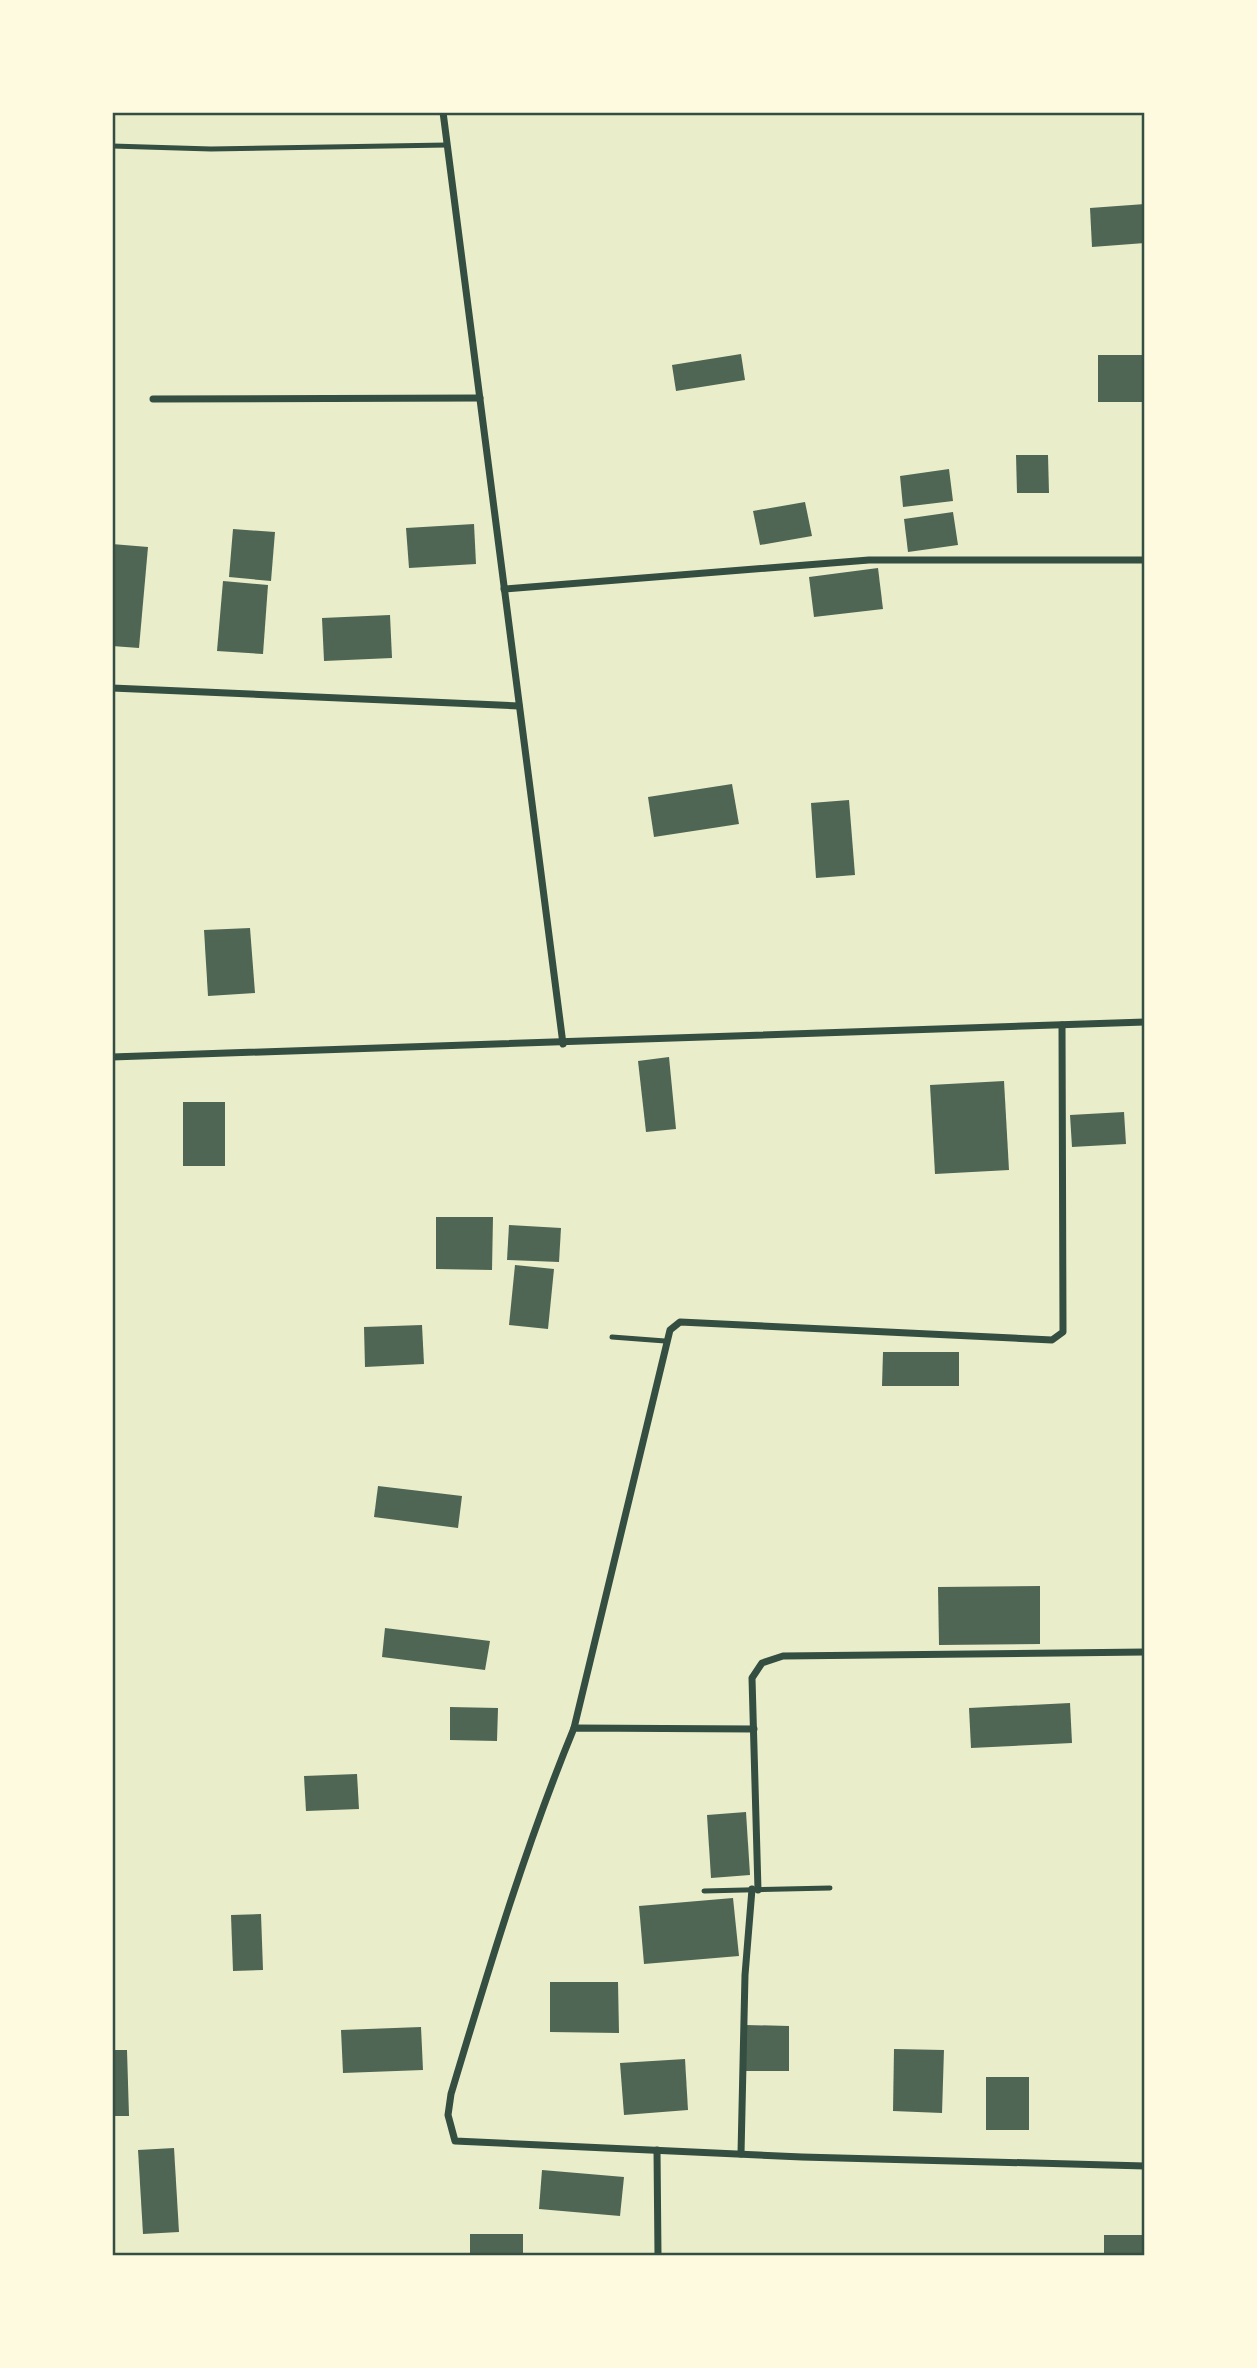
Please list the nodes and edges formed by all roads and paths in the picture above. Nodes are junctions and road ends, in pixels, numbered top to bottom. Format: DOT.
graph roads {
  1 [pos="443,112"];
  2 [pos="447,145"];
  3 [pos="112,146"];
  4 [pos="480,398"];
  5 [pos="153,399"];
  6 [pos="1145,561"];
  7 [pos="504,589"];
  8 [pos="112,688"];
  9 [pos="519,706"];
  10 [pos="1145,1022"];
  11 [pos="1062,1025"];
  12 [pos="563,1044"];
  13 [pos="112,1057"];
  14 [pos="612,1337"];
  15 [pos="665,1340"];
  16 [pos="1145,1652"];
  17 [pos="574,1728"];
  18 [pos="754,1729"];
  19 [pos="830,1888"];
  20 [pos="755,1890"];
  21 [pos="704,1891"];
  22 [pos="657,2150"];
  23 [pos="741,2154"];
  24 [pos="1145,2166"];
  25 [pos="658,2256"];
  1 -- 2 [label="street"];
  2 -- 3 [label="lane"];
  2 -- 4 [label="street"];
  4 -- 5 [label="street"];
  4 -- 7 [label="street"];
  6 -- 7 [label="street"];
  7 -- 9 [label="street"];
  8 -- 9 [label="street"];
  9 -- 12 [label="street"];
  10 -- 11 [label="street"];
  11 -- 12 [label="street"];
  11 -- 15 [label="street"];
  12 -- 13 [label="street"];
  14 -- 15 [label="lane"];
  15 -- 17 [label="street"];
  16 -- 18 [label="street"];
  17 -- 18 [label="street"];
  17 -- 22 [label="street"];
  18 -- 20 [label="street"];
  19 -- 20 [label="lane"];
  20 -- 21 [label="lane"];
  20 -- 23 [label="street"];
  22 -- 23 [label="street"];
  22 -- 25 [label="street"];
  23 -- 24 [label="street"];
}
